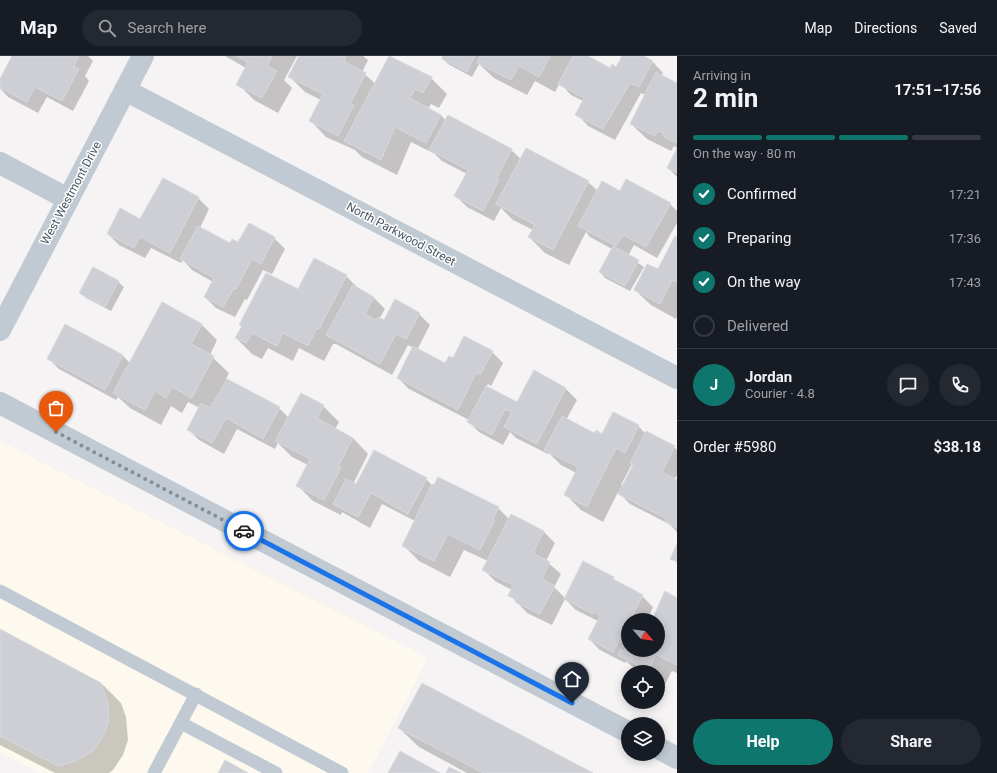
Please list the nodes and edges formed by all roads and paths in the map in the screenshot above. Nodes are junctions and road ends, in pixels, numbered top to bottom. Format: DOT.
graph roads {
  1 [pos="143,56"];
  2 [pos="125,90"];
  3 [pos="0,164"];
  4 [pos="68,199"];
  5 [pos="0,330"];
  6 [pos="677,378"];
  7 [pos="0,403"];
  8 [pos="0,591"];
  9 [pos="196,694"];
  10 [pos="180,722"];
  11 [pos="621,728"];
  12 [pos="665,752"];
  13 [pos="677,758"];
  14 [pos="154,773"];
  15 [pos="276,773"];
  16 [pos="342,773"];
  1 -- 2 [label="street, West Westmont Drive"];
  2 -- 4 [label="street, West Westmont Drive"];
  2 -- 6 [label="street, North Parkwood Street"];
  3 -- 4 [label="street"];
  4 -- 5 [label="street, West Westmont Drive"];
  7 -- 11 [label="street"];
  8 -- 9 [label="lane"];
  9 -- 10 [label="lane"];
  9 -- 16 [label="lane"];
  10 -- 14 [label="lane"];
  10 -- 15 [label="lane"];
  12 -- 13 [label="street"];
}
